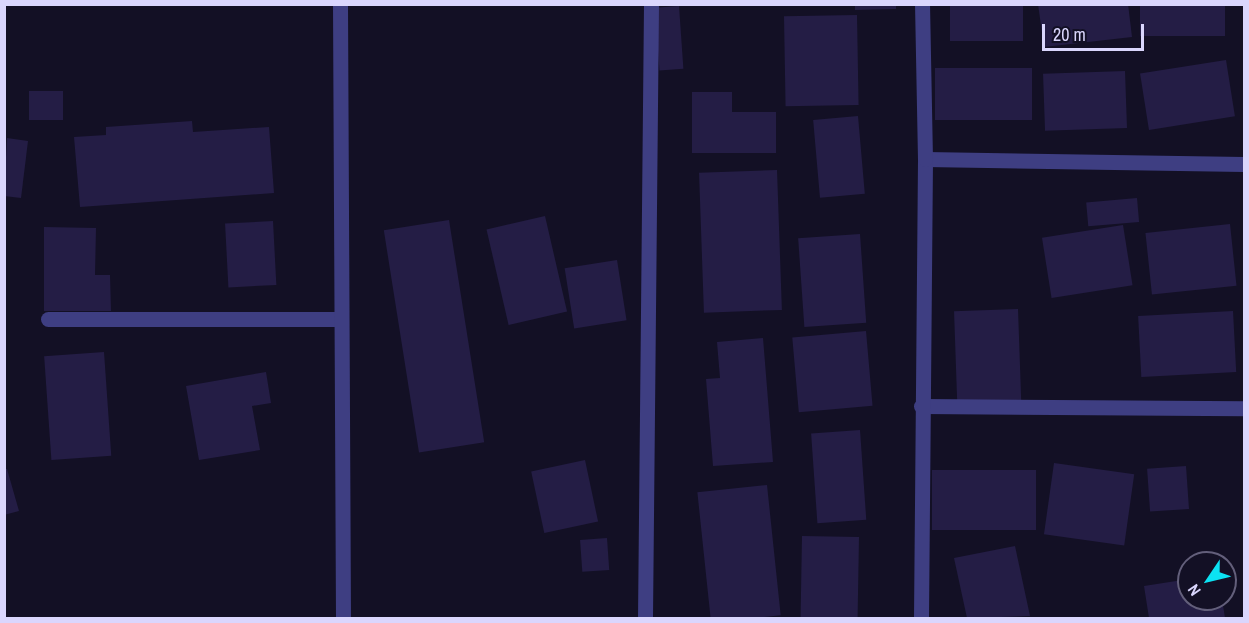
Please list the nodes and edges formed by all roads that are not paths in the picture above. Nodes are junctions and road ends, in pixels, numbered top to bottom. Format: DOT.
graph roads {
  1 [pos="340,4"];
  2 [pos="651,4"];
  3 [pos="922,4"];
  4 [pos="925,159"];
  5 [pos="1245,164"];
  6 [pos="48,319"];
  7 [pos="341,319"];
  8 [pos="921,406"];
  9 [pos="1245,408"];
  10 [pos="343,618"];
  11 [pos="645,618"];
  12 [pos="921,618"];
  1 -- 7 [label="street"];
  2 -- 11 [label="street"];
  3 -- 4 [label="street"];
  4 -- 5 [label="street"];
  4 -- 8 [label="street"];
  6 -- 7 [label="street"];
  7 -- 10 [label="street"];
  8 -- 9 [label="street"];
  8 -- 12 [label="street"];
}
